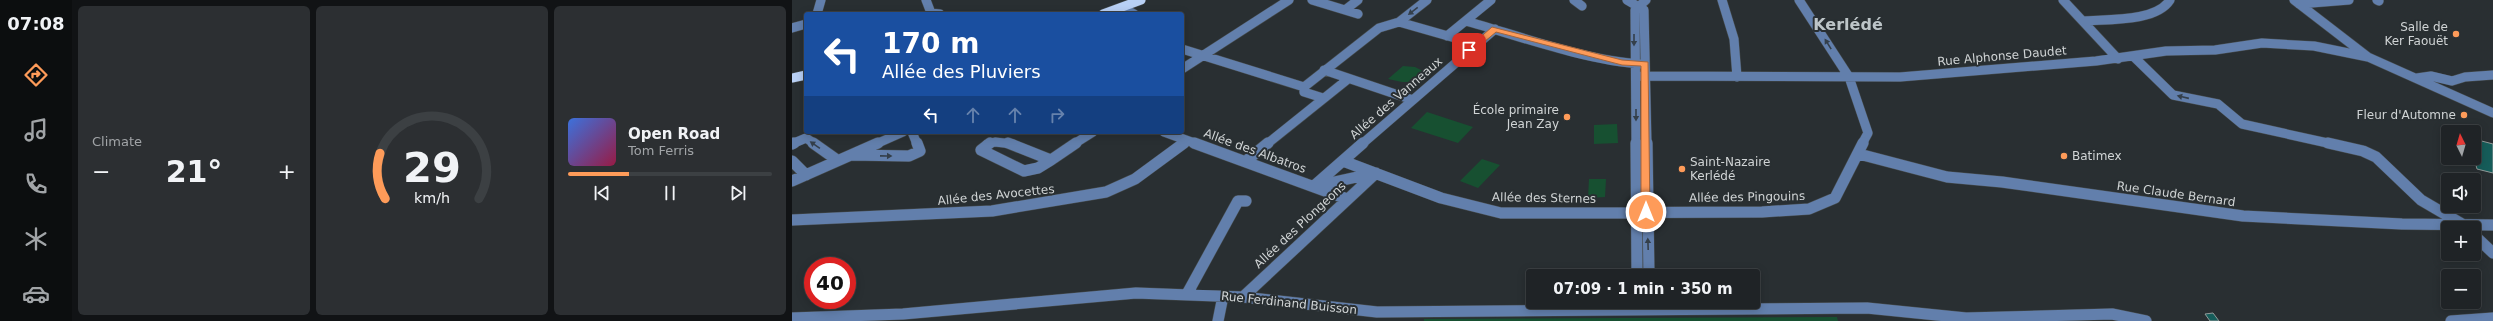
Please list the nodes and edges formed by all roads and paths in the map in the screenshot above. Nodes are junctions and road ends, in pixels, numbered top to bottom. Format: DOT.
graph roads {
  1 [pos="821,0"];
  2 [pos="926,0"];
  3 [pos="1141,0"];
  4 [pos="1145,0"];
  5 [pos="1288,0"];
  6 [pos="1312,0"];
  7 [pos="1358,0"];
  8 [pos="1428,0"];
  9 [pos="1491,0"];
  10 [pos="1574,0"];
  11 [pos="1627,0"];
  12 [pos="1646,0"];
  13 [pos="1722,0"];
  14 [pos="1800,0"];
  15 [pos="2063,0"];
  16 [pos="2170,0"];
  17 [pos="2349,0"];
  18 [pos="2296,2"];
  19 [pos="1582,6"];
  20 [pos="1640,6"];
  21 [pos="1123,8"];
  22 [pos="1344,10"];
  23 [pos="818,12"];
  24 [pos="931,12"];
  25 [pos="1108,12"];
  26 [pos="1114,12"];
  27 [pos="1130,12"];
  28 [pos="1358,14"];
  29 [pos="1466,21"];
  30 [pos="2083,21"];
  31 [pos="1399,22"];
  32 [pos="804,25"];
  33 [pos="792,28"];
  34 [pos="1495,29"];
  35 [pos="1447,36"];
  36 [pos="1476,44"];
  37 [pos="1184,50"];
  38 [pos="1203,56"];
  39 [pos="2134,56"];
  40 [pos="2368,57"];
  41 [pos="2118,59"];
  42 [pos="1635,64"];
  43 [pos="1645,64"];
  44 [pos="1184,68"];
  45 [pos="804,70"];
  46 [pos="1324,70"];
  47 [pos="792,73"];
  48 [pos="804,75"];
  49 [pos="2493,75"];
  50 [pos="1640,76"];
  51 [pos="1737,76"];
  52 [pos="792,78"];
  53 [pos="1849,78"];
  54 [pos="2417,78"];
  55 [pos="1348,79"];
  56 [pos="1304,87"];
  57 [pos="1323,98"];
  58 [pos="1413,100"];
  59 [pos="2493,113"];
  60 [pos="898,134"];
  61 [pos="913,134"];
  62 [pos="1090,134"];
  63 [pos="1169,134"];
  64 [pos="1187,141"];
  65 [pos="793,143"];
  66 [pos="1859,154"];
  67 [pos="847,155"];
  68 [pos="837,160"];
  69 [pos="1051,160"];
  70 [pos="792,161"];
  71 [pos="1246,161"];
  72 [pos="1343,161"];
  73 [pos="1376,173"];
  74 [pos="806,175"];
  75 [pos="792,181"];
  76 [pos="1314,186"];
  77 [pos="1347,199"];
  78 [pos="1246,201"];
  79 [pos="1642,212"];
  80 [pos="792,220"];
  81 [pos="2456,221"];
  82 [pos="2441,225"];
  83 [pos="2481,225"];
  84 [pos="2493,225"];
  85 [pos="2481,242"];
  86 [pos="2493,253"];
  87 [pos="1638,269"];
  88 [pos="1648,269"];
  89 [pos="1187,294"];
  90 [pos="1223,296"];
  91 [pos="1243,297"];
  92 [pos="1760,307"];
  93 [pos="1534,309"];
  94 [pos="792,318"];
  95 [pos="2493,318"];
  96 [pos="812,319"];
  97 [pos="1218,321"];
  98 [pos="2146,321"];
  99 [pos="2451,321"];
  1 -- 23 [label="street"];
  2 -- 24 [label="street"];
  3 -- 25 [label="main road"];
  4 -- 21 [label="main road"];
  5 -- 38 [label="street"];
  6 -- 22 [label="street"];
  7 -- 22 [label="street"];
  8 -- 31 [label="street, one-way"];
  9 -- 29 [label="street"];
  10 -- 19 [label="street"];
  11 -- 20 [label="street"];
  12 -- 20 [label="street"];
  13 -- 51 [label="street"];
  53 -- 14 [label="street, Allée des Pingouins, one-way"];
  15 -- 30 [label="street"];
  16 -- 30 [label="street"];
  17 -- 18 [label="street"];
  18 -- 40 [label="street"];
  20 -- 42 [label="street, one-way"];
  20 -- 43 [label="street"];
  21 -- 26 [label="main road"];
  21 -- 27 [label="street"];
  22 -- 28 [label="street"];
  29 -- 34 [label="street"];
  29 -- 35 [label="street"];
  30 -- 41 [label="street"];
  31 -- 35 [label="street"];
  31 -- 46 [label="street"];
  32 -- 33 [label="street"];
  34 -- 36 [label="street, Allée des Vanneaux"];
  34 -- 42 [label="street"];
  35 -- 36 [label="street"];
  36 -- 58 [label="street, Allée des Vanneaux"];
  37 -- 38 [label="street"];
  38 -- 44 [label="street"];
  38 -- 56 [label="street"];
  39 -- 40 [label="street, Rue Alphonse Daudet"];
  39 -- 41 [label="street, Rue Alphonse Daudet"];
  81 -- 39 [label="street, one-way"];
  40 -- 54 [label="street"];
  41 -- 53 [label="street, Rue Alphonse Daudet"];
  42 -- 43 [label="street"];
  42 -- 50 [label="street"];
  43 -- 50 [label="street"];
  45 -- 47 [label="main road"];
  46 -- 55 [label="street"];
  46 -- 56 [label="street"];
  48 -- 52 [label="main road"];
  49 -- 54 [label="street"];
  50 -- 51 [label="street, Rue Alphonse Daudet"];
  50 -- 79 [label="street"];
  51 -- 53 [label="street, Rue Alphonse Daudet"];
  53 -- 66 [label="street, Allée des Pingouins"];
  54 -- 59 [label="street"];
  55 -- 57 [label="street"];
  55 -- 58 [label="street"];
  56 -- 57 [label="street"];
  57 -- 71 [label="street"];
  58 -- 72 [label="street, Allée des Vanneaux"];
  60 -- 67 [label="street"];
  67 -- 61 [label="street, one-way"];
  62 -- 69 [label="street"];
  63 -- 64 [label="street, Allée des Albatros"];
  64 -- 71 [label="street, Allée des Albatros"];
  64 -- 80 [label="street, Allée des Avocettes"];
  68 -- 65 [label="street, one-way"];
  66 -- 79 [label="street, Allée des Pingouins"];
  66 -- 82 [label="street, Rue Claude Bernard"];
  67 -- 68 [label="street"];
  68 -- 74 [label="street"];
  69 -- 69 [label="street"];
  70 -- 74 [label="street"];
  71 -- 76 [label="street, Allée des Albatros"];
  72 -- 73 [label="street, Allée des Sternes"];
  72 -- 76 [label="street, Allée des Vanneaux"];
  73 -- 76 [label="street"];
  73 -- 77 [label="street, Allée des Plongeons"];
  73 -- 79 [label="street, Allée des Sternes"];
  74 -- 75 [label="street"];
  76 -- 77 [label="street, Allée des Albatros"];
  77 -- 91 [label="street, Allée des Plongeons"];
  78 -- 89 [label="street"];
  79 -- 87 [label="street"];
  88 -- 79 [label="street, one-way"];
  83 -- 84 [label="street, Rue Claude Bernard"];
  85 -- 86 [label="street"];
  89 -- 90 [label="street, Rue Ferdinand Buisson"];
  89 -- 96 [label="street, Rue Ferdinand Buisson"];
  90 -- 91 [label="street, Rue Ferdinand Buisson"];
  90 -- 97 [label="street"];
  91 -- 93 [label="street, Rue Ferdinand Buisson"];
  92 -- 98 [label="street, Rue Ferdinand Buisson"];
  94 -- 96 [label="street, Rue Ferdinand Buisson"];
  95 -- 99 [label="street"];
}
